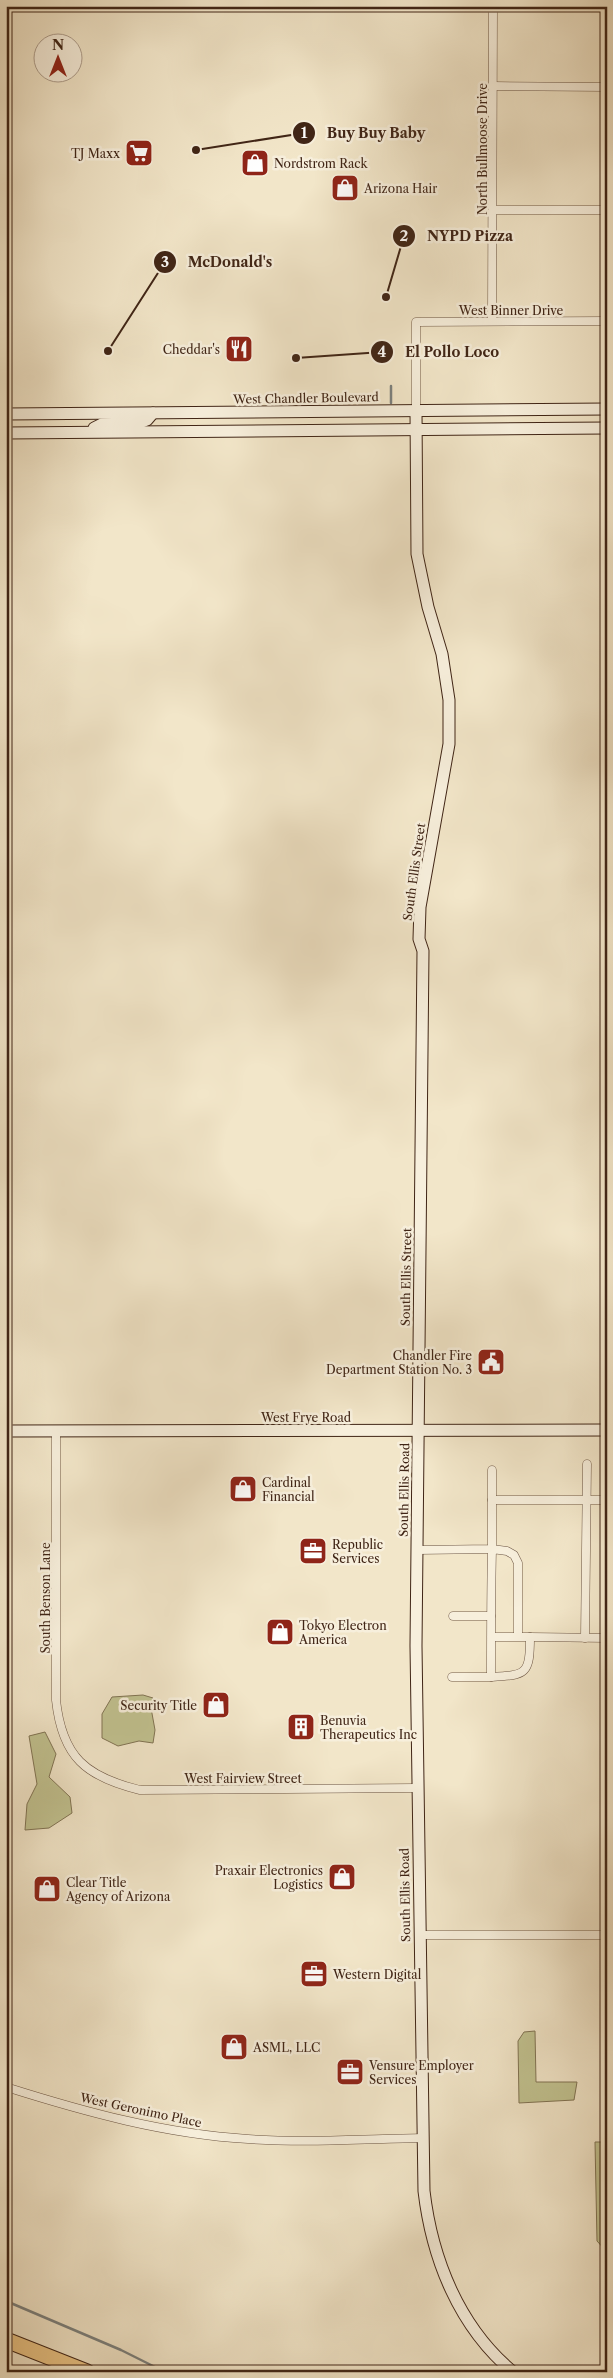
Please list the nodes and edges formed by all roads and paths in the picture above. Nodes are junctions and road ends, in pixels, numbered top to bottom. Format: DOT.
graph roads {
  1 [pos="493,6"];
  2 [pos="493,86"];
  3 [pos="607,87"];
  4 [pos="493,210"];
  5 [pos="607,210"];
  6 [pos="492,321"];
  7 [pos="607,321"];
  8 [pos="607,410"];
  9 [pos="416,411"];
  10 [pos="153,413"];
  11 [pos="6,414"];
  12 [pos="607,428"];
  13 [pos="416,429"];
  14 [pos="86,432"];
  15 [pos="6,433"];
  16 [pos="607,1430"];
  17 [pos="6,1431"];
  18 [pos="56,1431"];
  19 [pos="418,1431"];
  20 [pos="587,1464"];
  21 [pos="492,1470"];
  22 [pos="492,1500"];
  23 [pos="586,1500"];
  24 [pos="607,1500"];
  25 [pos="492,1548"];
  26 [pos="417,1550"];
  27 [pos="453,1616"];
  28 [pos="491,1616"];
  29 [pos="491,1637"];
  30 [pos="518,1637"];
  31 [pos="530,1637"];
  32 [pos="585,1638"];
  33 [pos="607,1638"];
  34 [pos="452,1676"];
  35 [pos="491,1677"];
  36 [pos="78,1760"];
  37 [pos="417,1788"];
  38 [pos="420,1935"];
  39 [pos="607,1935"];
  40 [pos="6,2087"];
  41 [pos="423,2138"];
  42 [pos="6,2340"];
  43 [pos="87,2372"];
  44 [pos="513,2372"];
  1 -- 2 [label="street, North Bullmoose Drive"];
  2 -- 3 [label="street"];
  2 -- 4 [label="street, North Bullmoose Drive"];
  4 -- 5 [label="street"];
  4 -- 6 [label="street, North Bullmoose Drive"];
  6 -- 7 [label="street, West Binner Drive"];
  6 -- 9 [label="street, West Binner Drive"];
  8 -- 9 [label="street, West Chandler Boulevard"];
  9 -- 10 [label="street, West Chandler Boulevard"];
  9 -- 13 [label="street, South Ellis Street"];
  10 -- 11 [label="street, West Chandler Boulevard"];
  10 -- 14 [label="street"];
  12 -- 13 [label="street"];
  13 -- 14 [label="street"];
  13 -- 19 [label="street, South Ellis Street"];
  14 -- 15 [label="street"];
  16 -- 19 [label="street, West Frye Road"];
  17 -- 18 [label="street, West Frye Road"];
  18 -- 19 [label="street, West Frye Road"];
  18 -- 36 [label="street, South Benson Lane"];
  19 -- 26 [label="street, South Ellis Road"];
  20 -- 23 [label="street"];
  21 -- 22 [label="street"];
  22 -- 23 [label="street"];
  22 -- 25 [label="street"];
  23 -- 24 [label="street"];
  23 -- 32 [label="street"];
  25 -- 26 [label="street"];
  25 -- 28 [label="street"];
  25 -- 30 [label="street"];
  26 -- 37 [label="street, South Ellis Road"];
  27 -- 28 [label="street"];
  28 -- 29 [label="street"];
  29 -- 30 [label="street"];
  29 -- 35 [label="street"];
  30 -- 31 [label="street"];
  31 -- 32 [label="street"];
  31 -- 35 [label="street"];
  32 -- 33 [label="street"];
  34 -- 35 [label="street"];
  36 -- 37 [label="street, West Fairview Street"];
  37 -- 38 [label="street, South Ellis Road"];
  38 -- 39 [label="street"];
  38 -- 41 [label="street, South Ellis Road"];
  40 -- 41 [label="street, West Geronimo Place"];
  41 -- 44 [label="street, South Ellis Road"];
  42 -- 43 [label="highway"];
}
